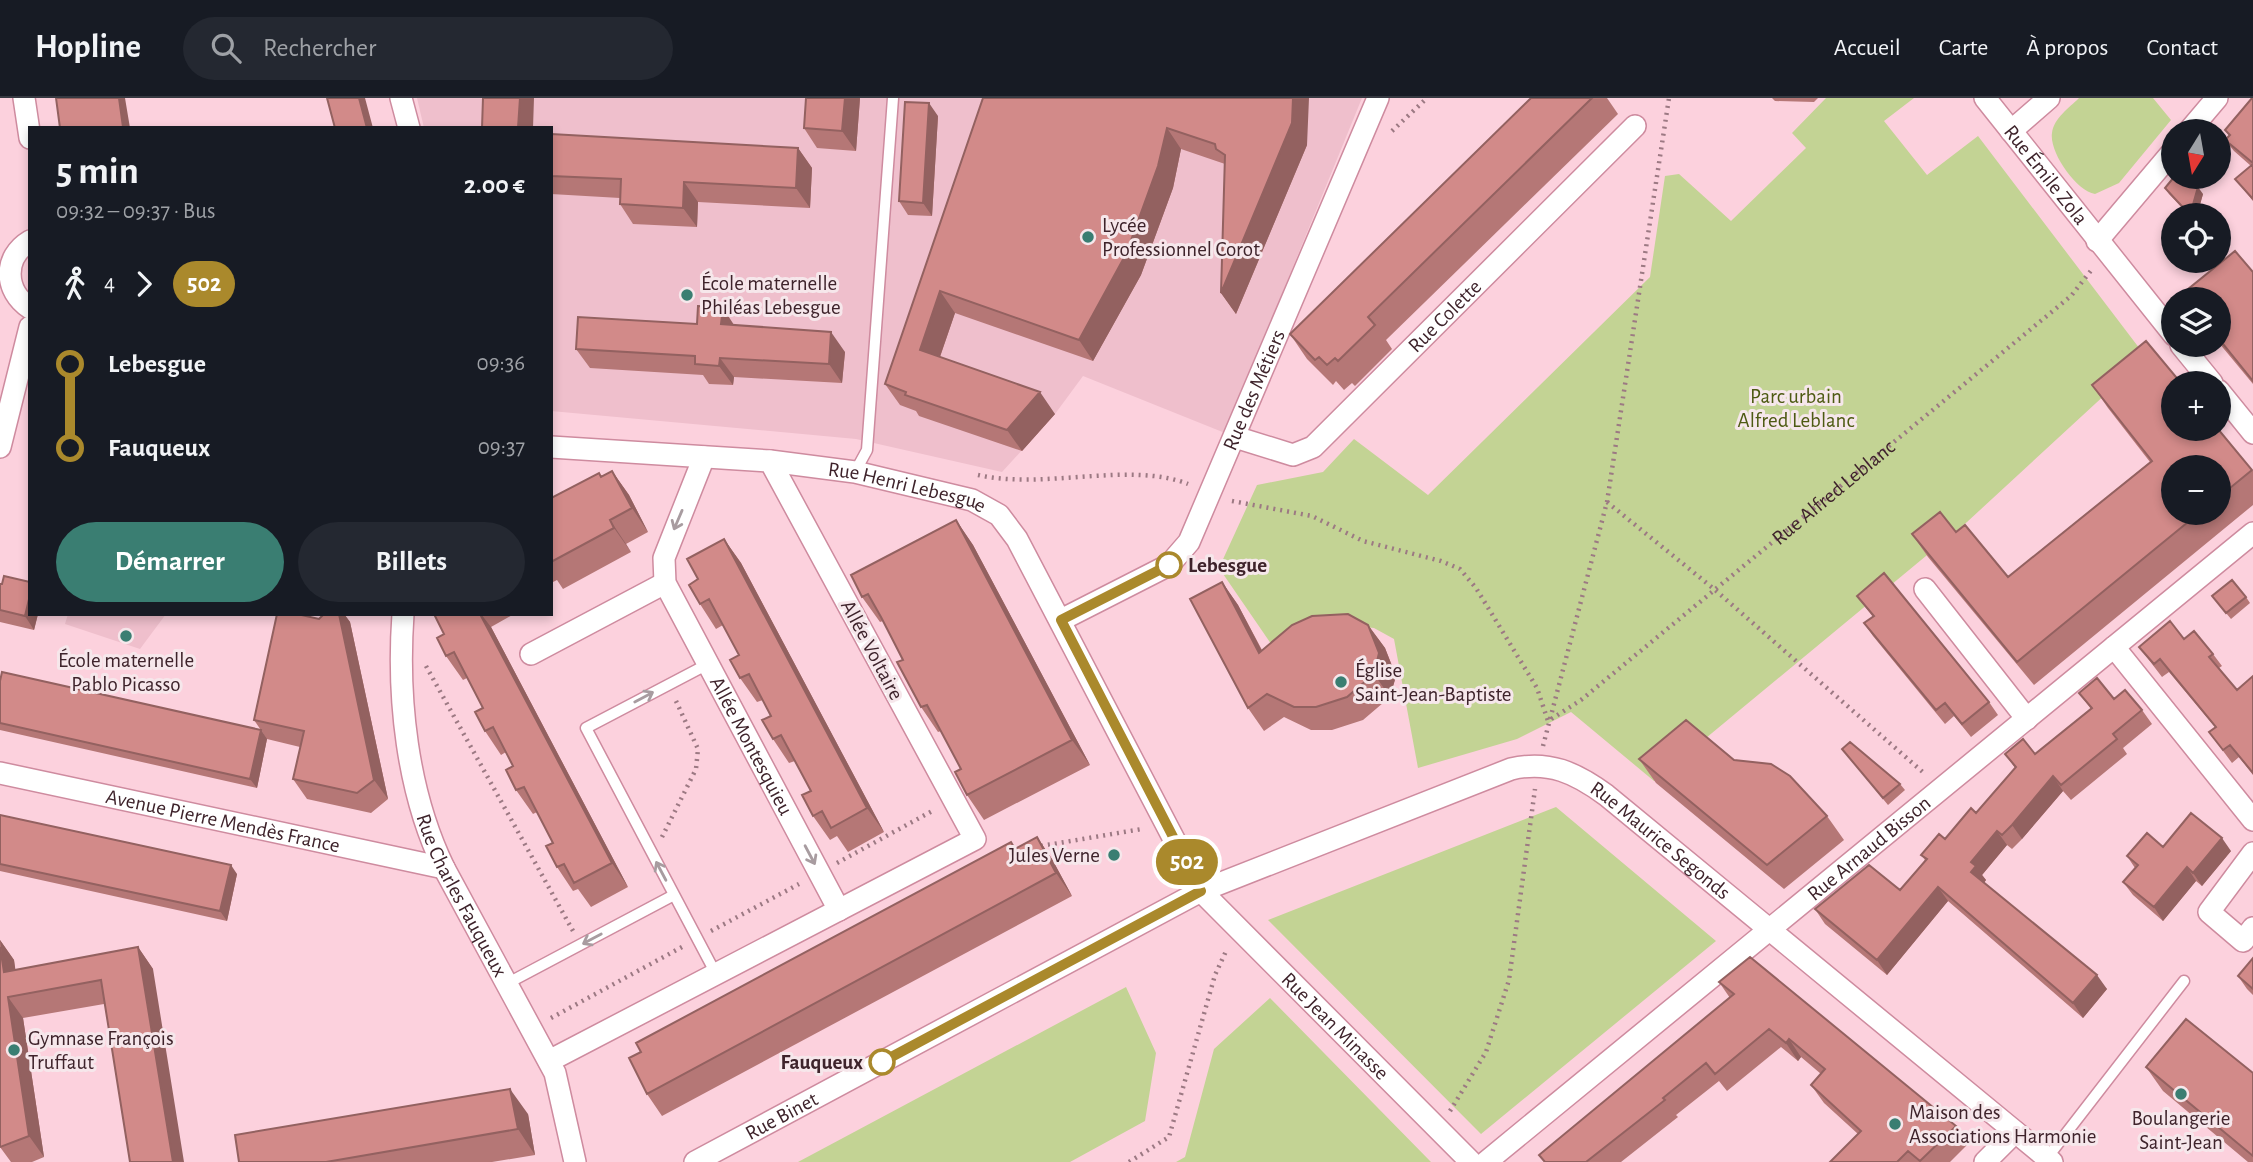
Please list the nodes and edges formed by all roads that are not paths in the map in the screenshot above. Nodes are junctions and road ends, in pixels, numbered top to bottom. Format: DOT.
graph roads {
  1 [pos="24,98"];
  2 [pos="401,98"];
  3 [pos="893,98"];
  4 [pos="1378,98"];
  5 [pos="1984,98"];
  6 [pos="2049,98"];
  7 [pos="2217,98"];
  8 [pos="2199,119"];
  9 [pos="28,126"];
  10 [pos="408,126"];
  11 [pos="1635,126"];
  12 [pos="2011,131"];
  13 [pos="2161,167"];
  14 [pos="28,242"];
  15 [pos="2101,246"];
  16 [pos="5,262"];
  17 [pos="6,291"];
  18 [pos="28,307"];
  19 [pos="2161,319"];
  20 [pos="28,335"];
  21 [pos="2191,357"];
  22 [pos="2203,371"];
  23 [pos="2231,406"];
  24 [pos="2253,433"];
  25 [pos="1235,437"];
  26 [pos="0,447"];
  27 [pos="553,447"];
  28 [pos="704,457"];
  29 [pos="770,461"];
  30 [pos="855,472"];
  31 [pos="2253,533"];
  32 [pos="665,583"];
  33 [pos="1925,589"];
  34 [pos="403,616"];
  35 [pos="1061,620"];
  36 [pos="2114,647"];
  37 [pos="531,654"];
  38 [pos="708,664"];
  39 [pos="2026,719"];
  40 [pos="0,773"];
  41 [pos="2253,820"];
  42 [pos="2253,853"];
  43 [pos="444,868"];
  44 [pos="1201,891"];
  45 [pos="674,895"];
  46 [pos="839,910"];
  47 [pos="2253,929"];
  48 [pos="1769,930"];
  49 [pos="716,974"];
  50 [pos="2184,981"];
  51 [pos="508,983"];
  52 [pos="549,1062"];
  53 [pos="2015,1132"];
  54 [pos="2049,1160"];
  55 [pos="575,1162"];
  56 [pos="695,1162"];
  57 [pos="1471,1162"];
  58 [pos="1486,1162"];
  59 [pos="1985,1162"];
  1 -- 9 [label="street"];
  2 -- 10 [label="street"];
  3 -- 30 [label="lane"];
  4 -- 25 [label="street, Rue des Métiers"];
  5 -- 12 [label="street, Rue Émile Zola"];
  6 -- 12 [label="street"];
  7 -- 8 [label="street"];
  11 -- 25 [label="street, Rue Colette"];
  12 -- 15 [label="street, Rue Émile Zola"];
  13 -- 15 [label="street"];
  14 -- 16 [label="street"];
  15 -- 19 [label="street, Rue Émile Zola"];
  16 -- 17 [label="street"];
  17 -- 18 [label="street"];
  20 -- 26 [label="street"];
  21 -- 22 [label="street"];
  23 -- 24 [label="street"];
  25 -- 35 [label="street, Rue des Métiers"];
  27 -- 28 [label="street, Rue Henri Lebesgue"];
  28 -- 29 [label="street, Rue Henri Lebesgue"];
  28 -- 32 [label="street, one-way"];
  29 -- 30 [label="street, Rue Henri Lebesgue"];
  29 -- 46 [label="street, Allée Voltaire"];
  30 -- 35 [label="street, Rue Henri Lebesgue"];
  31 -- 36 [label="street, Rue Arnaud Bisson"];
  32 -- 37 [label="street"];
  32 -- 38 [label="street, Allée Montesquieu"];
  33 -- 39 [label="street"];
  34 -- 43 [label="street, Rue Charles Fauqueux"];
  35 -- 44 [label="street, Rue Henri Lebesgue"];
  36 -- 39 [label="street, Rue Arnaud Bisson"];
  36 -- 41 [label="street"];
  45 -- 38 [label="lane, one-way"];
  38 -- 46 [label="street, Allée Montesquieu, one-way"];
  39 -- 48 [label="street, Rue Arnaud Bisson"];
  40 -- 43 [label="street, Avenue Pierre Mendès France"];
  42 -- 47 [label="street"];
  43 -- 51 [label="street, Rue Charles Fauqueux"];
  44 -- 48 [label="street, Rue Maurice Segonds"];
  44 -- 56 [label="street, Rue Binet"];
  44 -- 57 [label="street, Rue Jean Minasse"];
  45 -- 49 [label="lane"];
  45 -- 51 [label="lane, one-way"];
  46 -- 49 [label="street"];
  48 -- 53 [label="street, Rue Maurice Segonds"];
  48 -- 58 [label="street, Rue Arnaud Bisson"];
  49 -- 52 [label="street"];
  50 -- 54 [label="lane"];
  51 -- 52 [label="street, Rue Charles Fauqueux"];
  52 -- 55 [label="street, Rue Charles Fauqueux"];
  53 -- 54 [label="street, Rue Maurice Segonds"];
  53 -- 59 [label="street"];
}
